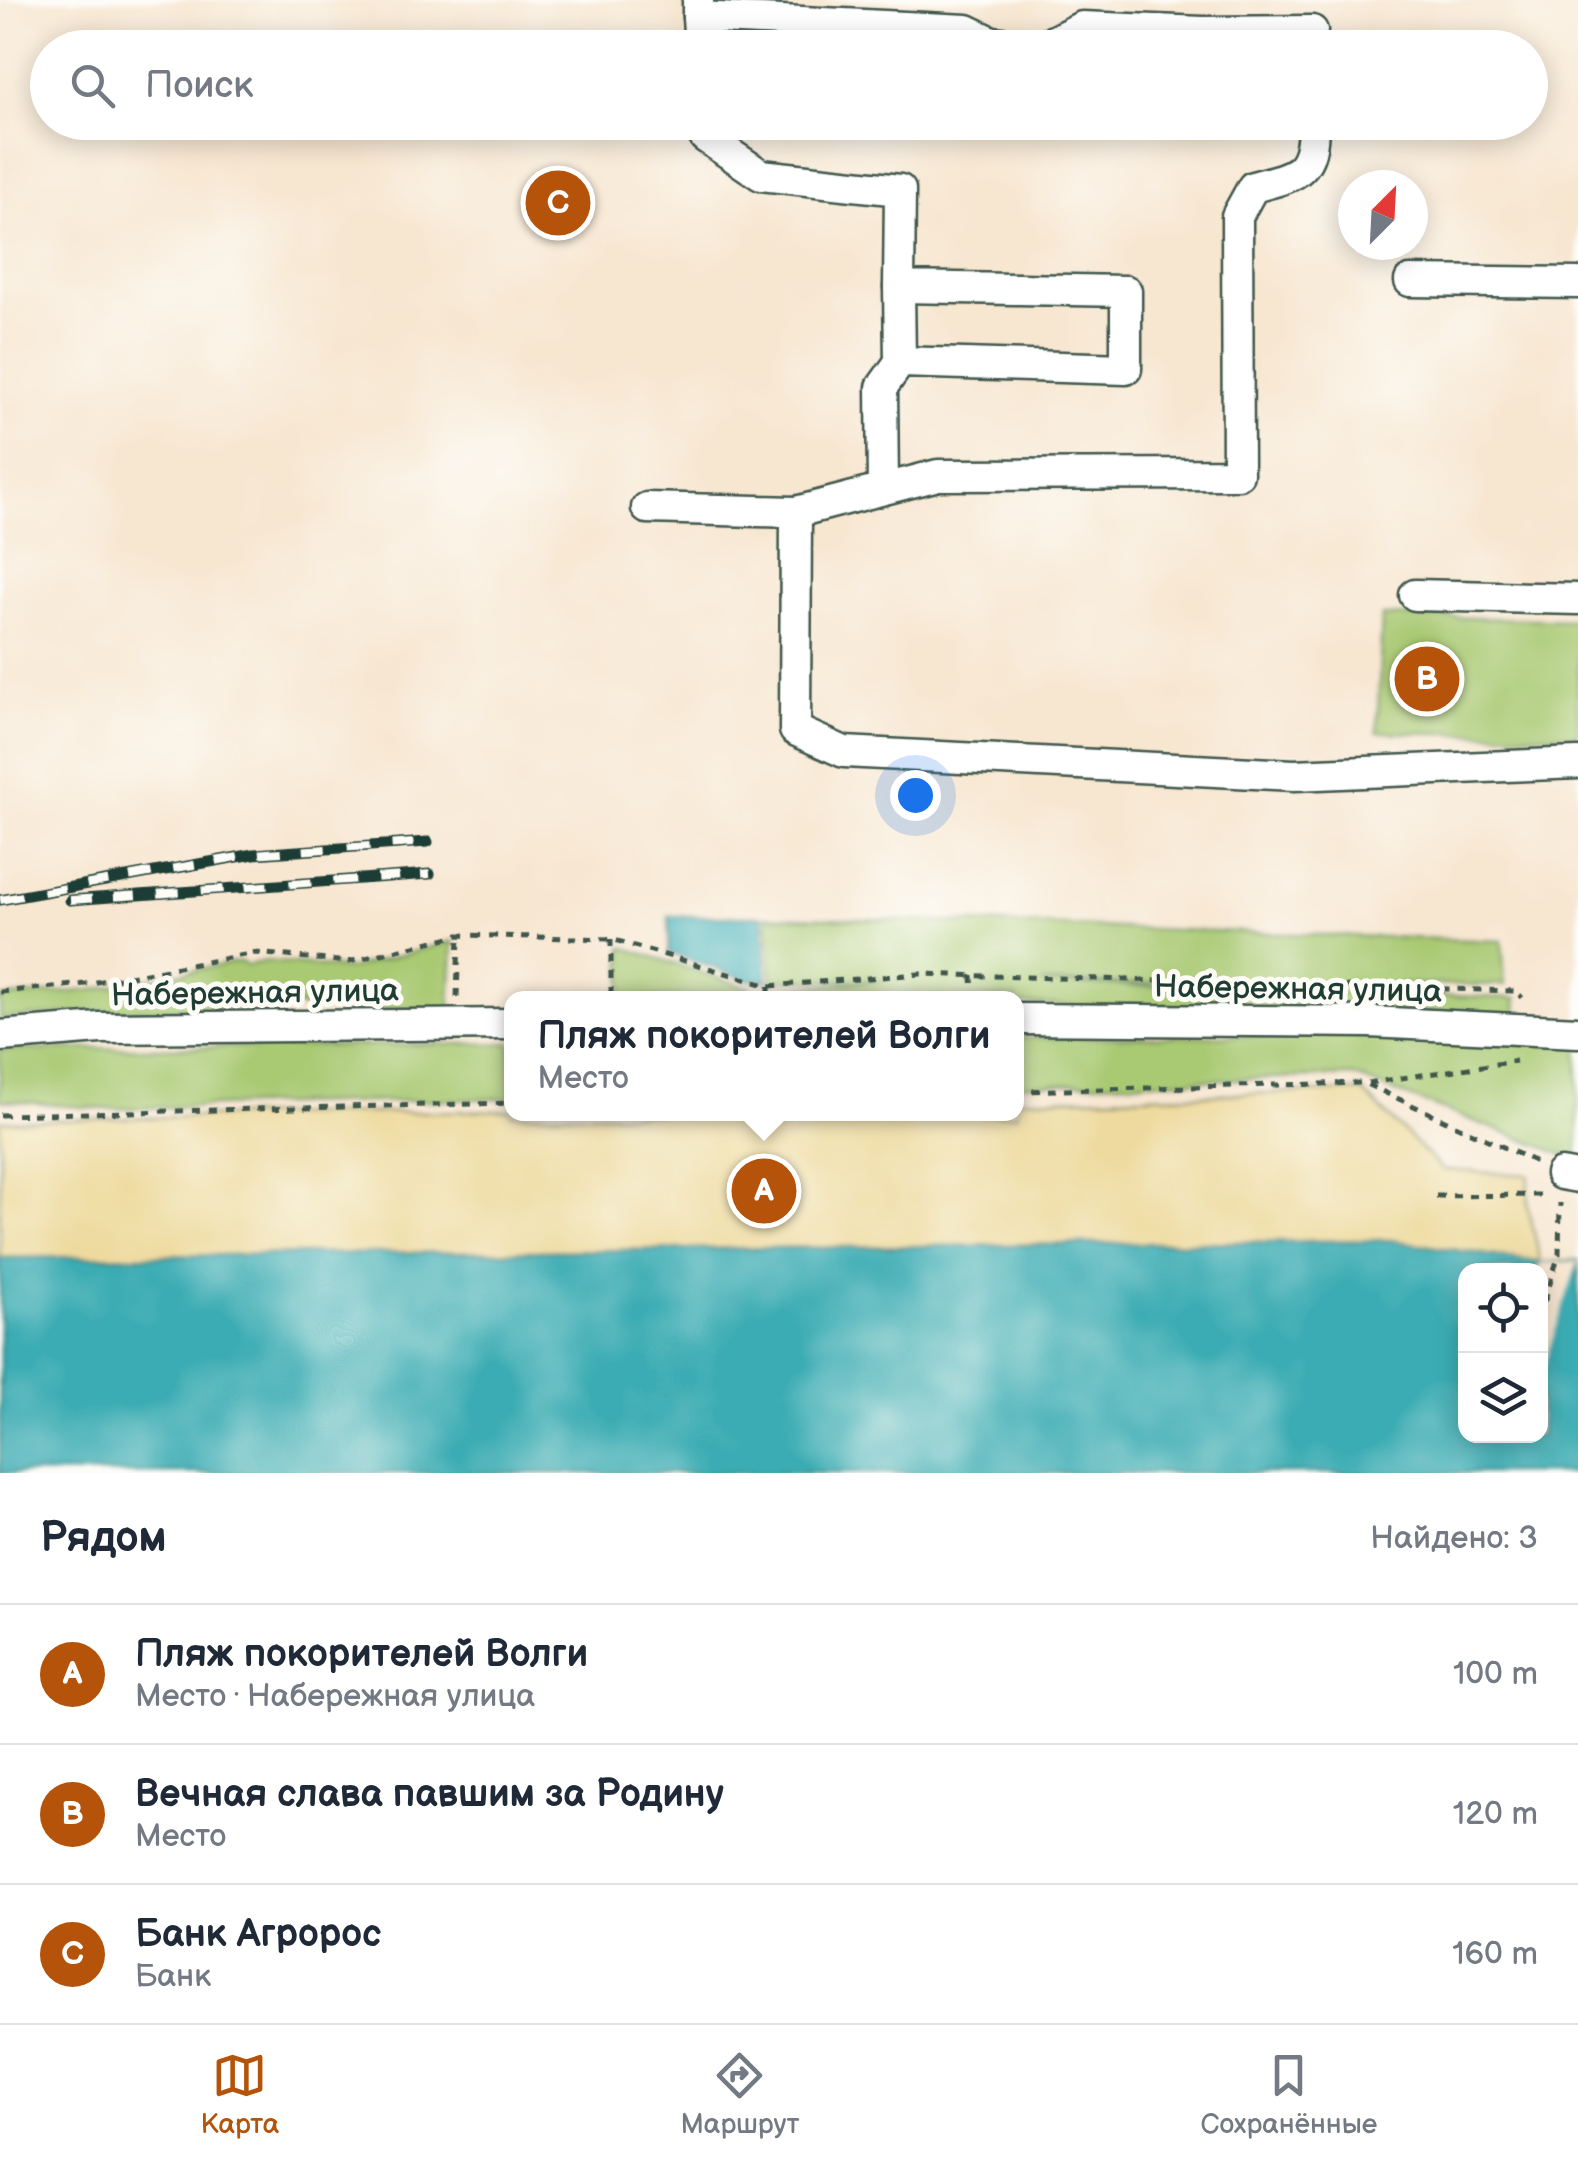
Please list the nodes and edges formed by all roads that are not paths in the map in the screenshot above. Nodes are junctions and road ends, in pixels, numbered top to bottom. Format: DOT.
graph roads {
  1 [pos="1312,0"];
  2 [pos="698,22"];
  3 [pos="966,30"];
  4 [pos="1076,30"];
  5 [pos="1155,30"];
  6 [pos="1312,30"];
  7 [pos="709,140"];
  8 [pos="1313,140"];
  9 [pos="1410,281"];
  10 [pos="1578,283"];
  11 [pos="898,287"];
  12 [pos="900,362"];
  13 [pos="883,490"];
  14 [pos="647,508"];
  15 [pos="796,512"];
  16 [pos="1415,594"];
  17 [pos="1578,600"];
  18 [pos="1578,763"];
  19 [pos="1024,1019"];
  20 [pos="504,1024"];
  21 [pos="1578,1032"];
  22 [pos="0,1036"];
  1 -- 6 [label="street"];
  2 -- 3 [label="street"];
  4 -- 5 [label="street"];
  7 -- 11 [label="street"];
  8 -- 13 [label="street"];
  9 -- 10 [label="street"];
  11 -- 12 [label="street"];
  11 -- 12 [label="street"];
  12 -- 13 [label="street"];
  13 -- 15 [label="street"];
  14 -- 15 [label="street"];
  15 -- 18 [label="street"];
  16 -- 17 [label="street"];
  19 -- 21 [label="street, Набережная улица"];
  20 -- 22 [label="street, Набережная улица"];
}
